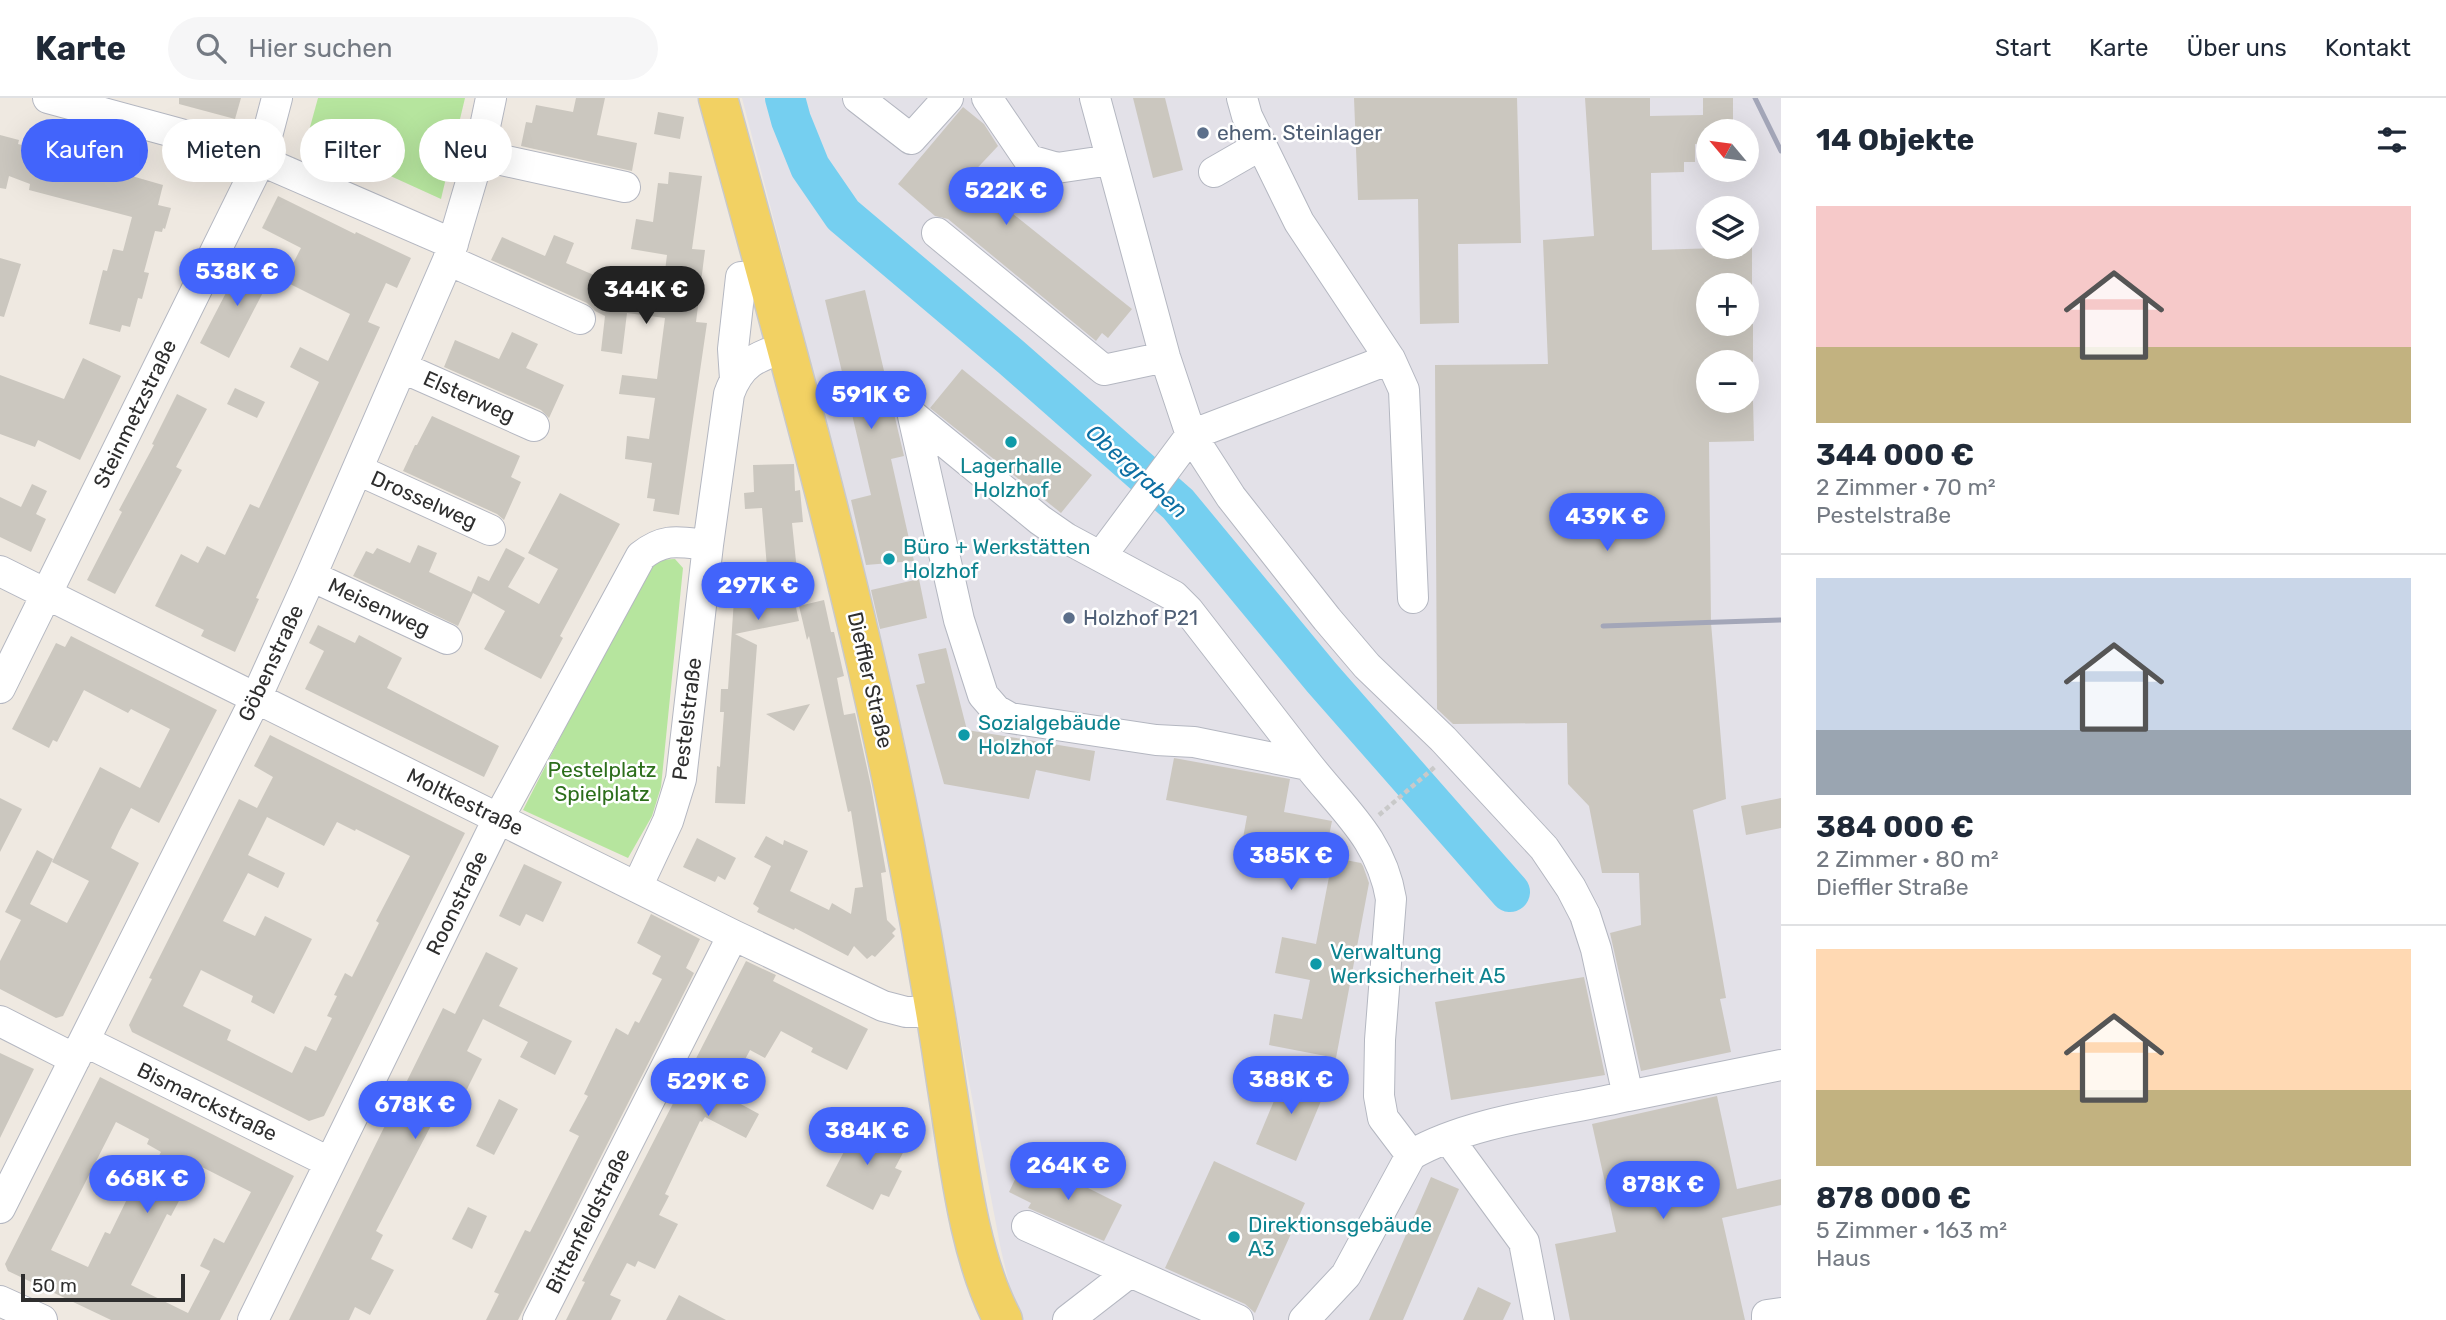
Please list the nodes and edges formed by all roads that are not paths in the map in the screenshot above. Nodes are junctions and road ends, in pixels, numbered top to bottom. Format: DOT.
graph roads {
  1 [pos="47,98"];
  2 [pos="277,98"];
  3 [pos="491,98"];
  4 [pos="718,98"];
  5 [pos="858,98"];
  6 [pos="948,98"];
  7 [pos="987,98"];
  8 [pos="1095,98"];
  9 [pos="1242,98"];
  10 [pos="271,119"];
  11 [pos="487,119"];
  12 [pos="162,129"];
  13 [pos="1261,145"];
  14 [pos="1111,160"];
  15 [pos="512,162"];
  16 [pos="286,171"];
  17 [pos="1214,172"];
  18 [pos="250,182"];
  19 [pos="471,182"];
  20 [pos="625,187"];
  21 [pos="937,233"];
  22 [pos="451,251"];
  23 [pos="741,277"];
  24 [pos="580,319"];
  25 [pos="786,347"];
  26 [pos="1165,357"];
  27 [pos="1390,359"];
  28 [pos="403,368"];
  29 [pos="735,379"];
  30 [pos="534,426"];
  31 [pos="1183,444"];
  32 [pos="358,470"];
  33 [pos="490,530"];
  34 [pos="708,545"];
  35 [pos="1101,556"];
  36 [pos="0,571"];
  37 [pos="312,576"];
  38 [pos="47,594"];
  39 [pos="1413,598"];
  40 [pos="447,639"];
  41 [pos="0,688"];
  42 [pos="256,698"];
  43 [pos="1308,765"];
  44 [pos="498,819"];
  45 [pos="637,887"];
  46 [pos="733,935"];
  47 [pos="936,1012"];
  48 [pos="0,1021"];
  49 [pos="79,1050"];
  50 [pos="1781,1065"];
  51 [pos="1628,1096"];
  52 [pos="1448,1138"];
  53 [pos="1411,1154"];
  54 [pos="329,1163"];
  55 [pos="0,1208"];
  56 [pos="1027,1226"];
  57 [pos="1130,1272"];
  58 [pos="0,1301"];
  59 [pos="1781,1313"];
  60 [pos="42,1320"];
  61 [pos="253,1320"];
  62 [pos="538,1320"];
  63 [pos="988,1320"];
  64 [pos="1068,1320"];
  65 [pos="1238,1320"];
  66 [pos="1304,1320"];
  67 [pos="1539,1320"];
  68 [pos="1767,1320"];
  1 -- 12 [label="street"];
  2 -- 10 [label="street, Steinmetzstraße"];
  3 -- 11 [label="street, Göbenstraße"];
  4 -- 25 [label="main road, Dieffler Straße"];
  5 -- 6 [label="street"];
  7 -- 14 [label="street"];
  8 -- 14 [label="street"];
  9 -- 13 [label="street"];
  13 -- 17 [label="street"];
  13 -- 27 [label="street"];
  14 -- 26 [label="street"];
  15 -- 20 [label="street"];
  16 -- 22 [label="street"];
  18 -- 38 [label="street, Steinmetzstraße"];
  19 -- 22 [label="street, Göbenstraße"];
  21 -- 26 [label="street"];
  22 -- 24 [label="street"];
  22 -- 28 [label="street, Göbenstraße"];
  23 -- 29 [label="street, Pestelstraße"];
  25 -- 29 [label="street"];
  25 -- 47 [label="main road, Dieffler Straße"];
  26 -- 31 [label="street"];
  27 -- 31 [label="street"];
  27 -- 39 [label="street"];
  28 -- 30 [label="street, Elsterweg"];
  28 -- 32 [label="street, Göbenstraße"];
  29 -- 34 [label="street, Pestelstraße"];
  31 -- 35 [label="street"];
  31 -- 51 [label="street"];
  32 -- 33 [label="street, Drosselweg"];
  32 -- 37 [label="street, Göbenstraße"];
  34 -- 44 [label="street, Roonstraße"];
  34 -- 45 [label="street, Pestelstraße"];
  35 -- 43 [label="street"];
  35 -- 43 [label="street"];
  36 -- 38 [label="street, Moltkestraße"];
  37 -- 40 [label="street, Meisenweg"];
  37 -- 42 [label="street, Göbenstraße"];
  38 -- 41 [label="street, Steinmetzstraße"];
  38 -- 42 [label="street, Moltkestraße"];
  42 -- 44 [label="street, Moltkestraße"];
  42 -- 49 [label="street, Göbenstraße"];
  43 -- 53 [label="street"];
  44 -- 45 [label="street, Moltkestraße"];
  44 -- 54 [label="street, Roonstraße"];
  45 -- 46 [label="street, Moltkestraße"];
  46 -- 47 [label="street, Moltkestraße"];
  46 -- 62 [label="street, Bittenfeldstraße"];
  47 -- 63 [label="main road, Dieffler Straße"];
  48 -- 49 [label="street, Bismarckstraße"];
  49 -- 54 [label="street, Bismarckstraße"];
  49 -- 55 [label="street, Göbenstraße"];
  50 -- 51 [label="street"];
  51 -- 52 [label="street"];
  52 -- 53 [label="street"];
  52 -- 67 [label="street"];
  53 -- 66 [label="street"];
  54 -- 61 [label="street, Roonstraße"];
  56 -- 57 [label="street"];
  57 -- 64 [label="street"];
  57 -- 65 [label="street"];
  58 -- 60 [label="street"];
  59 -- 68 [label="street"];
}
